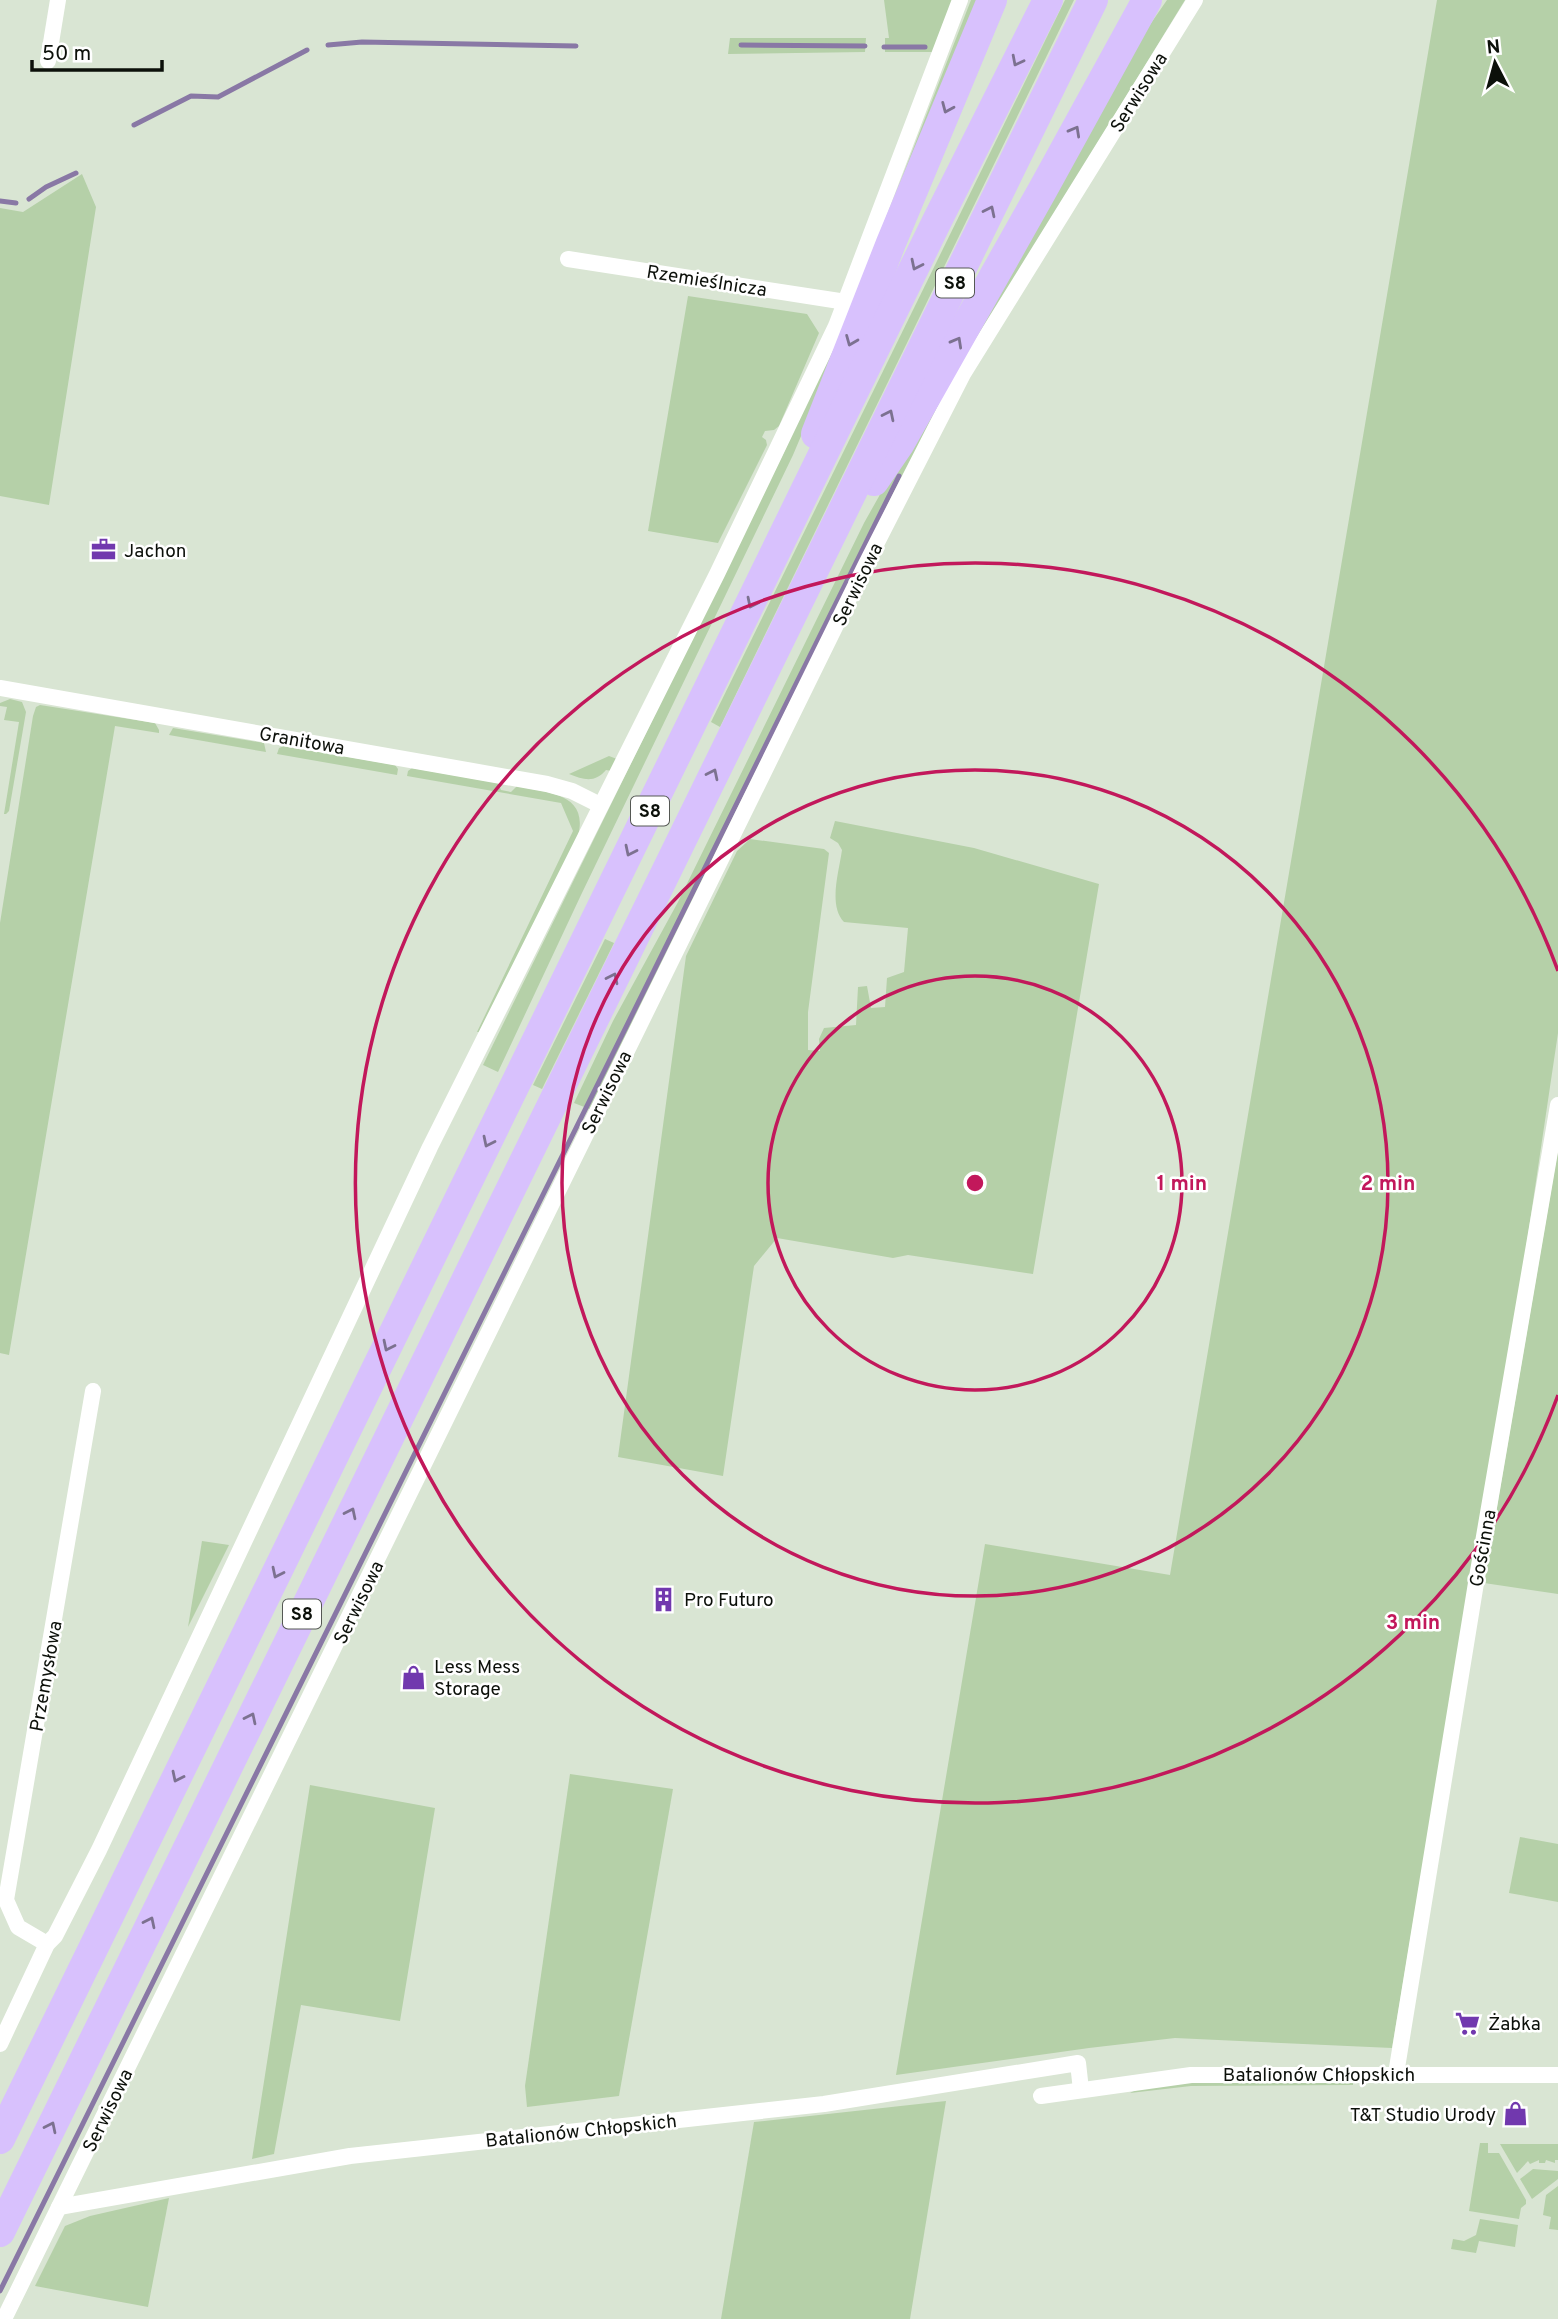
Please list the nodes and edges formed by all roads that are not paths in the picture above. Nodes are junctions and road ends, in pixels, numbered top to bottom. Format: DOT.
graph roads {
  1 [pos="58,0"];
  2 [pos="960,0"];
  3 [pos="992,0"];
  4 [pos="1048,0"];
  5 [pos="1093,0"];
  6 [pos="1147,0"];
  7 [pos="1195,0"];
  8 [pos="48,61"];
  9 [pos="568,258"];
  10 [pos="846,302"];
  11 [pos="782,542"];
  12 [pos="816,564"];
  13 [pos="0,688"];
  14 [pos="600,805"];
  15 [pos="1558,1105"];
  16 [pos="93,1391"];
  17 [pos="47,1944"];
  18 [pos="0,2044"];
  19 [pos="1396,2074"];
  20 [pos="1558,2076"];
  21 [pos="1081,2090"];
  22 [pos="1041,2096"];
  23 [pos="0,2139"];
  24 [pos="59,2207"];
  25 [pos="0,2232"];
  26 [pos="4,2319"];
  1 -- 8 [label="street"];
  2 -- 10 [label="street"];
  3 -- 11 [label="highway, one-way"];
  4 -- 11 [label="highway, S8, one-way"];
  12 -- 5 [label="highway, S8, one-way"];
  12 -- 6 [label="highway, one-way"];
  7 -- 24 [label="street, Serwisowa"];
  9 -- 10 [label="street, Rzemieślnicza"];
  10 -- 14 [label="street"];
  11 -- 23 [label="highway, S8, one-way"];
  25 -- 12 [label="highway, S8, one-way"];
  13 -- 14 [label="street, Granitowa"];
  14 -- 17 [label="street"];
  15 -- 19 [label="street, Gościnna"];
  16 -- 17 [label="street, Przemysłowa"];
  17 -- 18 [label="street"];
  19 -- 20 [label="street, Batalionów Chłopskich"];
  19 -- 21 [label="street, Batalionów Chłopskich"];
  21 -- 22 [label="street, Batalionów Chłopskich"];
  21 -- 24 [label="street, Batalionów Chłopskich"];
  24 -- 26 [label="street, Serwisowa"];
}
